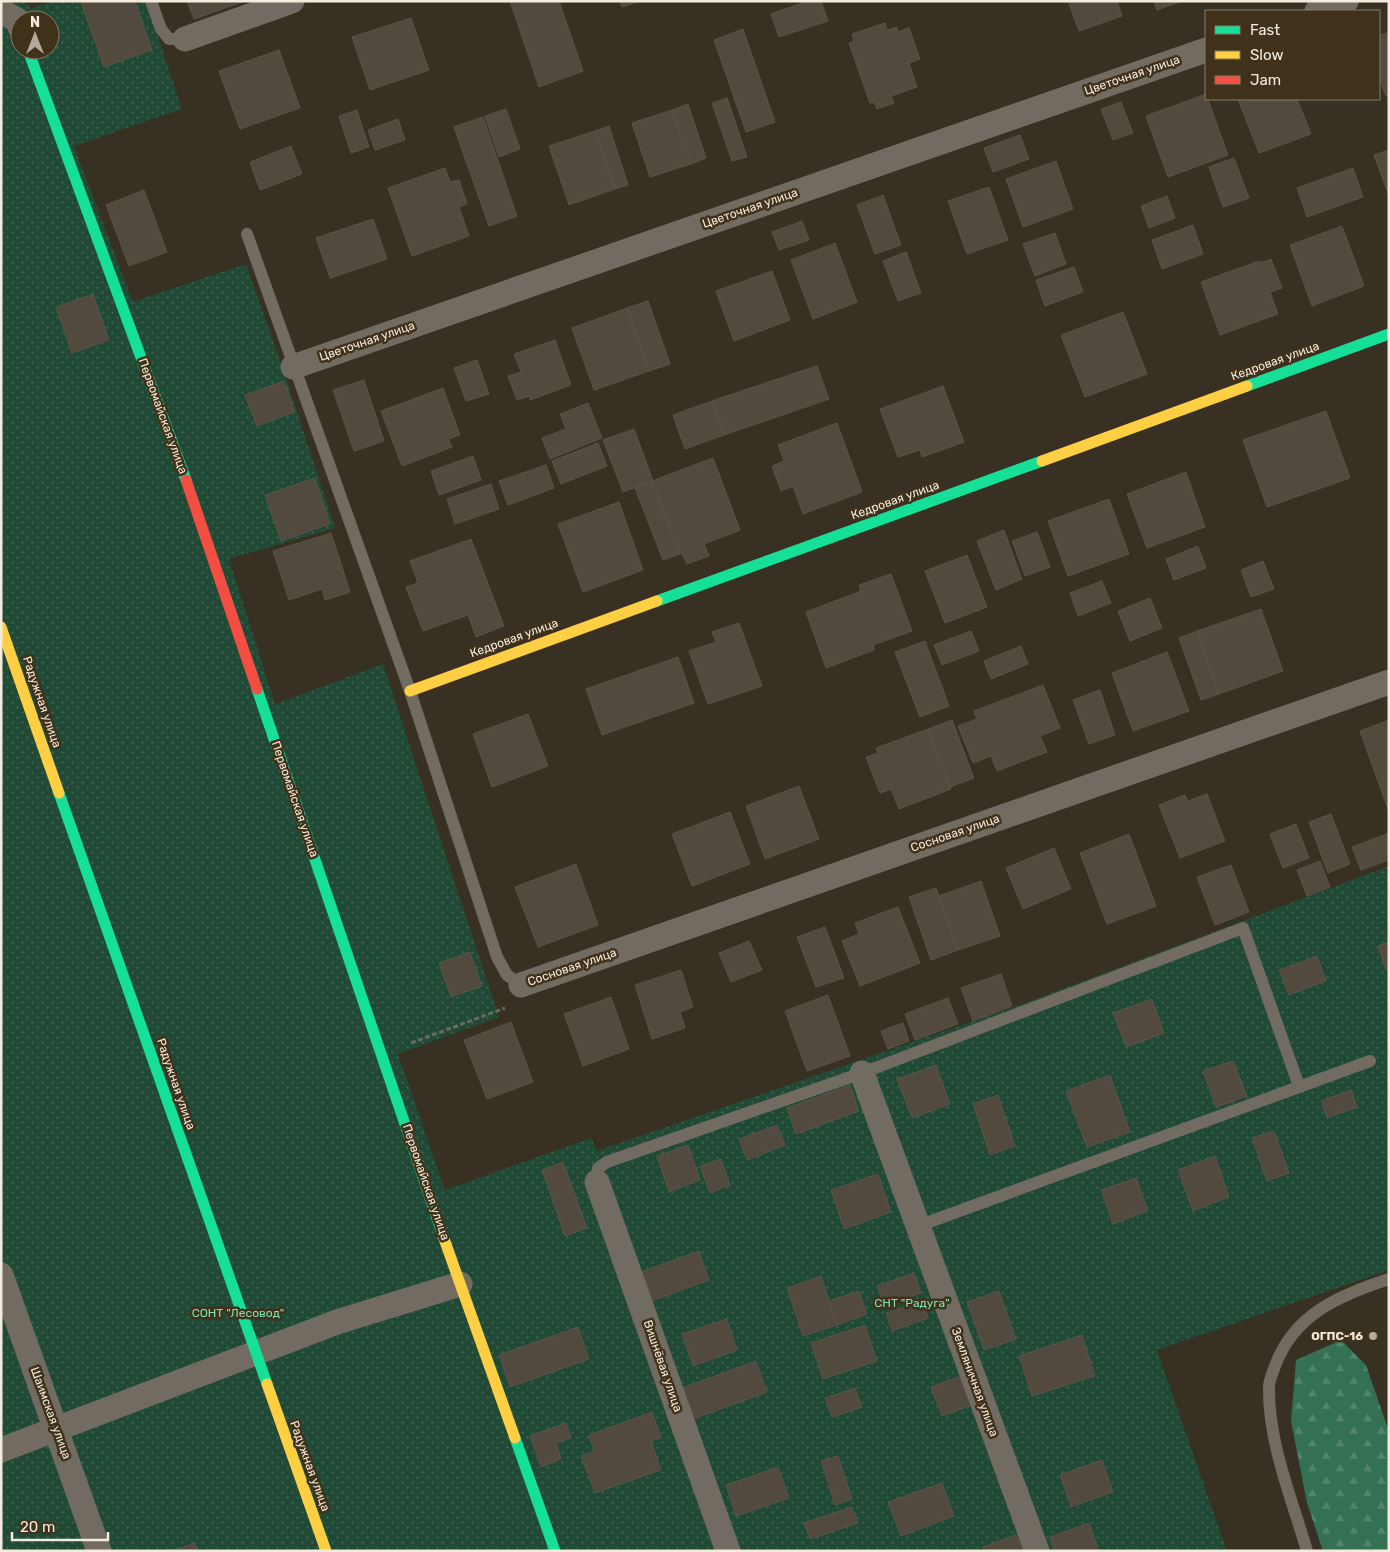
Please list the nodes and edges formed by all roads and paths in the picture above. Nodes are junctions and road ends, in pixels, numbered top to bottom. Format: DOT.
graph roads {
  1 [pos="151,1"];
  2 [pos="292,1"];
  3 [pos="1346,1"];
  4 [pos="1320,10"];
  5 [pos="185,39"];
  6 [pos="1205,50"];
  7 [pos="32,60"];
  8 [pos="247,234"];
  9 [pos="1389,334"];
  10 [pos="293,367"];
  11 [pos="1,627"];
  12 [pos="1389,682"];
  13 [pos="410,691"];
  14 [pos="521,985"];
  15 [pos="382,1054"];
  16 [pos="1370,1061"];
  17 [pos="862,1073"];
  18 [pos="1299,1086"];
  19 [pos="598,1182"];
  20 [pos="918,1226"];
  21 [pos="1,1275"];
  22 [pos="1389,1279"];
  23 [pos="460,1284"];
  24 [pos="255,1353"];
  25 [pos="57,1429"];
  26 [pos="1,1450"];
  27 [pos="99,1551"];
  28 [pos="326,1551"];
  29 [pos="555,1551"];
  30 [pos="728,1551"];
  31 [pos="1037,1551"];
  32 [pos="1307,1551"];
  1 -- 5 [label="lane"];
  2 -- 5 [label="street"];
  3 -- 4 [label="street"];
  6 -- 10 [label="street, Цветочная улица"];
  7 -- 15 [label="street, Первомайская улица"];
  8 -- 10 [label="lane"];
  9 -- 13 [label="street, Кедровая улица"];
  10 -- 13 [label="lane"];
  11 -- 24 [label="street, Радужная улица"];
  12 -- 14 [label="street, Сосновая улица"];
  13 -- 14 [label="lane"];
  14 -- 15 [label="path"];
  15 -- 23 [label="street, Первомайская улица"];
  16 -- 18 [label="lane"];
  17 -- 18 [label="lane"];
  17 -- 19 [label="lane"];
  17 -- 20 [label="street, Земляничная улица"];
  18 -- 20 [label="lane"];
  19 -- 30 [label="street, Вишнёвая улица"];
  20 -- 31 [label="street, Земляничная улица"];
  21 -- 25 [label="street, Шаимская улица"];
  22 -- 32 [label="lane"];
  23 -- 24 [label="street"];
  23 -- 29 [label="street, Первомайская улица"];
  24 -- 25 [label="street"];
  24 -- 28 [label="street, Радужная улица"];
  25 -- 26 [label="street"];
  25 -- 27 [label="street, Шаимская улица"];
}
